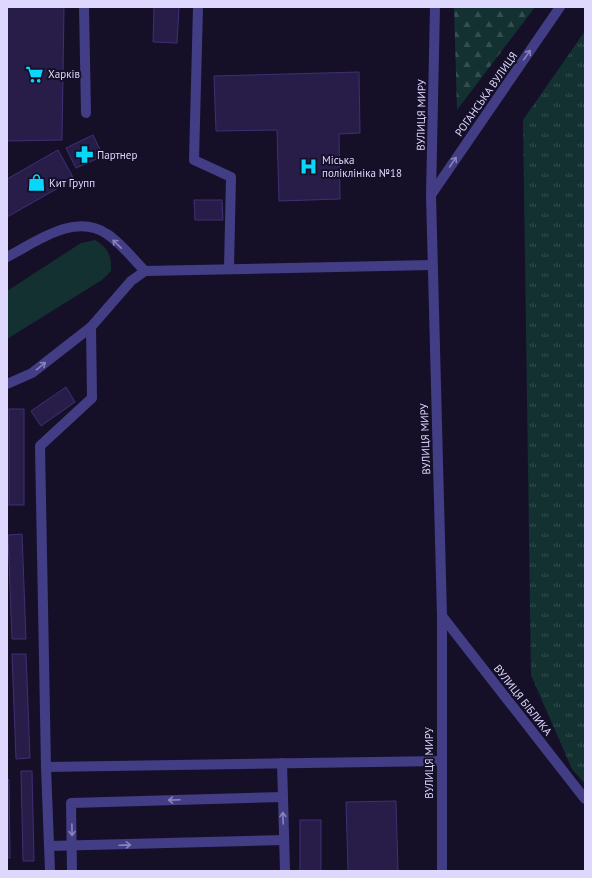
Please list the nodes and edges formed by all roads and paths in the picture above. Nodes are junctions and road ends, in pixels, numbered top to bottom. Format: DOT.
graph roads {
  1 [pos="84,7"];
  2 [pos="198,7"];
  3 [pos="435,7"];
  4 [pos="560,7"];
  5 [pos="86,113"];
  6 [pos="431,195"];
  7 [pos="7,257"];
  8 [pos="432,265"];
  9 [pos="228,268"];
  10 [pos="145,271"];
  11 [pos="91,327"];
  12 [pos="7,384"];
  13 [pos="442,616"];
  14 [pos="442,761"];
  15 [pos="282,763"];
  16 [pos="46,767"];
  17 [pos="283,797"];
  18 [pos="585,798"];
  19 [pos="284,840"];
  20 [pos="49,846"];
  21 [pos="72,846"];
  22 [pos="50,871"];
  23 [pos="72,871"];
  24 [pos="285,871"];
  25 [pos="442,871"];
  1 -- 5 [label="street"];
  2 -- 9 [label="street"];
  3 -- 6 [label="street, ВУЛИЦЯ МИРУ"];
  6 -- 4 [label="street, РОГАНСЬКА ВУЛИЦЯ, one-way"];
  6 -- 8 [label="street, ВУЛИЦЯ МИРУ"];
  10 -- 7 [label="street, one-way"];
  8 -- 9 [label="street"];
  8 -- 13 [label="street, ВУЛИЦЯ МИРУ"];
  9 -- 10 [label="street"];
  10 -- 11 [label="street"];
  12 -- 11 [label="street, one-way"];
  11 -- 16 [label="street"];
  13 -- 14 [label="street, ВУЛИЦЯ МИРУ"];
  13 -- 18 [label="street, ВУЛИЦЯ БІБЛИКА"];
  14 -- 15 [label="street"];
  14 -- 25 [label="street, ВУЛИЦЯ МИРУ"];
  15 -- 16 [label="street"];
  15 -- 17 [label="street"];
  16 -- 20 [label="street"];
  19 -- 17 [label="street, one-way"];
  17 -- 21 [label="street, one-way"];
  21 -- 19 [label="street, one-way"];
  19 -- 24 [label="street"];
  20 -- 21 [label="street"];
  20 -- 22 [label="street"];
  21 -- 23 [label="street"];
}
